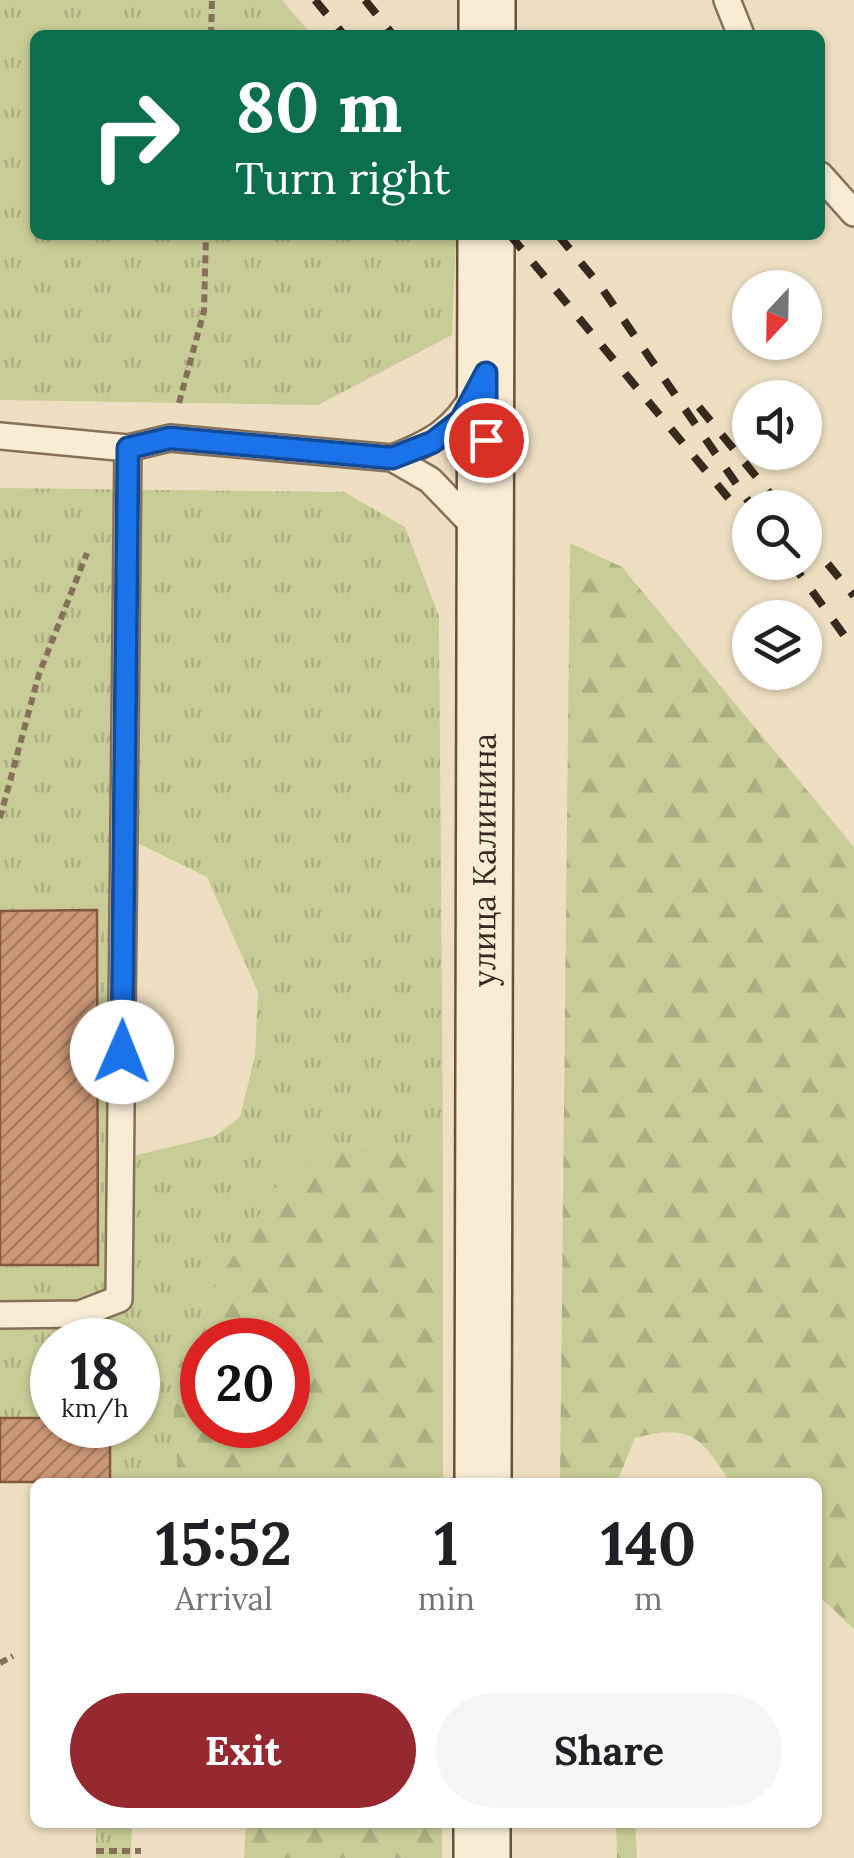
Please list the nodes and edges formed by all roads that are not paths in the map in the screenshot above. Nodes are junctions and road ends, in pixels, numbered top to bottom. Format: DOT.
graph roads {
  1 [pos="487,0"];
  2 [pos="727,0"];
  3 [pos="487,30"];
  4 [pos="738,30"];
  5 [pos="825,181"];
  6 [pos="854,213"];
  7 [pos="486,240"];
  8 [pos="486,373"];
  9 [pos="0,436"];
  10 [pos="128,448"];
  11 [pos="392,458"];
  12 [pos="486,539"];
  13 [pos="0,1315"];
  14 [pos="483,1478"];
  15 [pos="482,1828"];
  16 [pos="482,1858"];
  1 -- 3 [label="main road"];
  2 -- 4 [label="lane"];
  5 -- 6 [label="lane"];
  7 -- 8 [label="main road, улица Калинина"];
  8 -- 11 [label="lane"];
  8 -- 12 [label="main road, улица Калинина"];
  9 -- 10 [label="lane"];
  10 -- 11 [label="lane"];
  10 -- 13 [label="lane"];
  11 -- 12 [label="lane"];
  12 -- 14 [label="main road, улица Калинина"];
  15 -- 16 [label="main road"];
}
